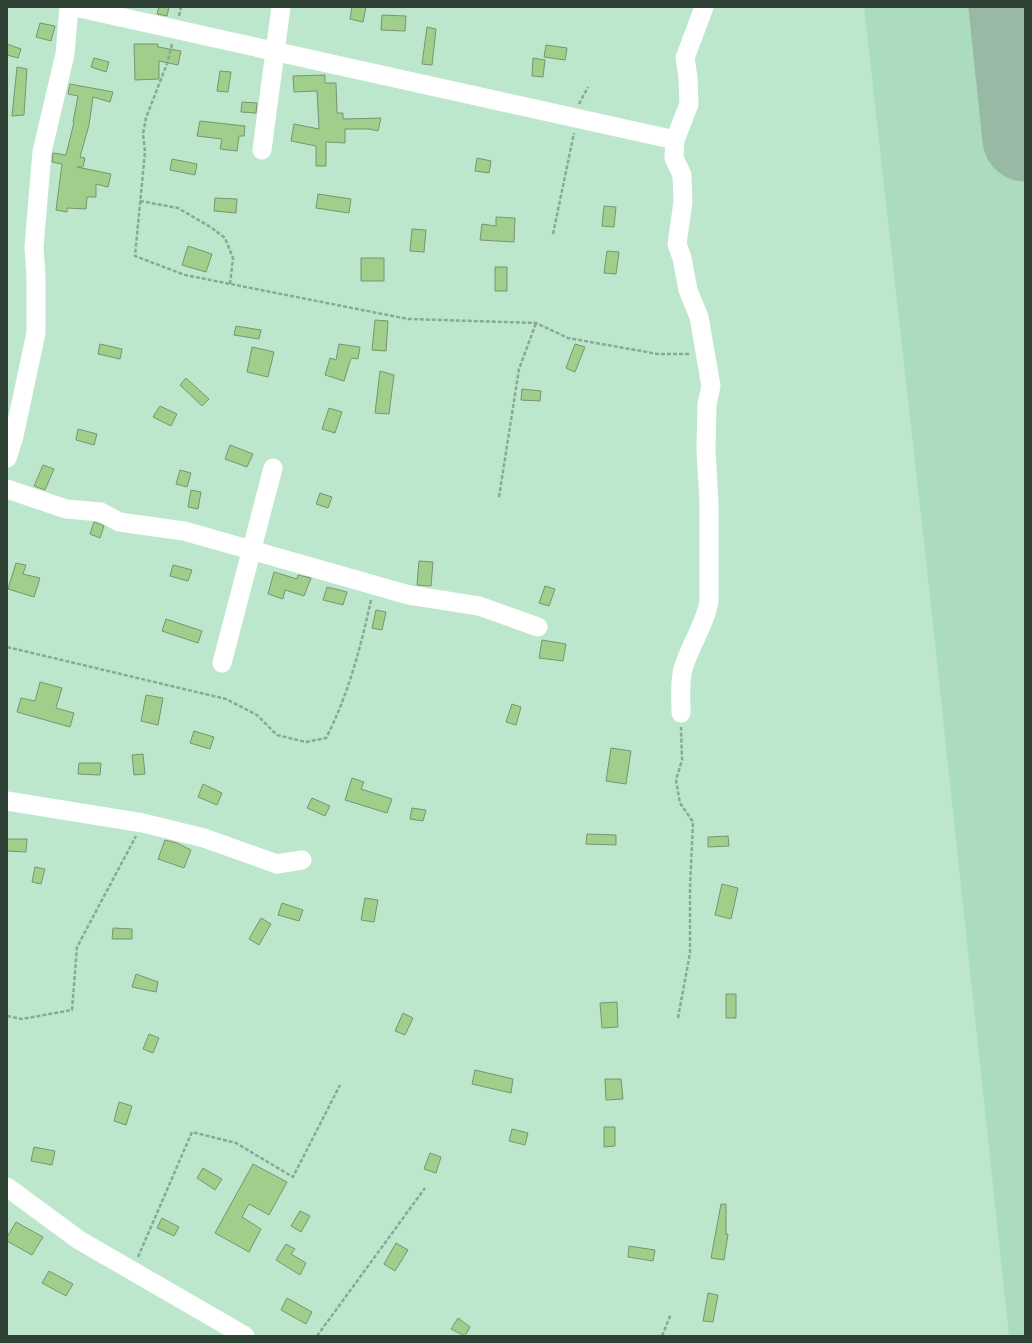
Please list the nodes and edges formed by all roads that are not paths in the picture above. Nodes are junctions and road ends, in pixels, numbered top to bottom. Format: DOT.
graph roads {
  1 [pos="69,7"];
  2 [pos="75,7"];
  3 [pos="281,7"];
  4 [pos="704,7"];
  5 [pos="275,51"];
  6 [pos="675,140"];
  7 [pos="262,150"];
  8 [pos="7,458"];
  9 [pos="273,468"];
  10 [pos="7,489"];
  11 [pos="251,551"];
  12 [pos="538,627"];
  13 [pos="222,663"];
  14 [pos="681,713"];
  15 [pos="7,801"];
  16 [pos="302,860"];
  17 [pos="7,1187"];
  18 [pos="245,1336"];
  1 -- 8 [label="street"];
  2 -- 5 [label="street"];
  3 -- 5 [label="street"];
  4 -- 6 [label="street"];
  5 -- 6 [label="street"];
  5 -- 7 [label="street"];
  6 -- 14 [label="street"];
  9 -- 11 [label="street"];
  10 -- 11 [label="street"];
  11 -- 12 [label="street"];
  11 -- 13 [label="street"];
  15 -- 16 [label="street"];
  17 -- 18 [label="street"];
}
